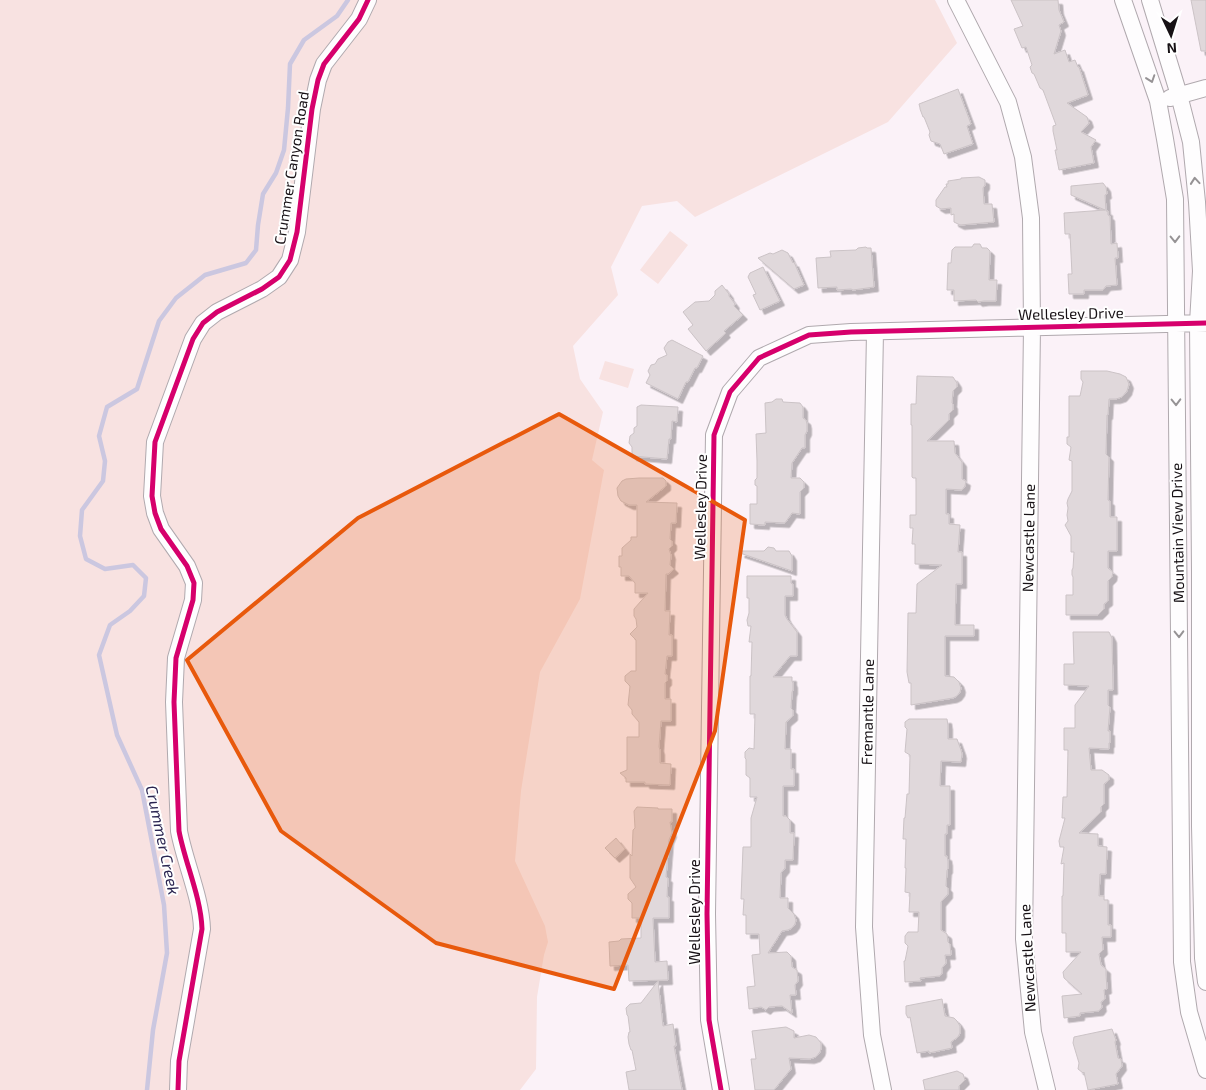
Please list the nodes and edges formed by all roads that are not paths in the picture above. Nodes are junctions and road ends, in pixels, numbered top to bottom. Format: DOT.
graph roads {
  1 [pos="368,0"];
  2 [pos="956,0"];
  3 [pos="1123,0"];
  4 [pos="1150,0"];
  5 [pos="1206,88"];
  6 [pos="1179,95"];
  7 [pos="1158,101"];
  8 [pos="1202,323"];
  9 [pos="1176,324"];
  10 [pos="1032,327"];
  11 [pos="875,332"];
  12 [pos="1178,572"];
  13 [pos="1203,572"];
  14 [pos="1180,826"];
  15 [pos="1203,826"];
  16 [pos="1206,982"];
  17 [pos="1206,1070"];
  18 [pos="178,1090"];
  19 [pos="721,1090"];
  20 [pos="883,1090"];
  21 [pos="1047,1090"];
  1 -- 18 [label="street, Crummer Canyon Road"];
  2 -- 10 [label="street, Newcastle Lane"];
  3 -- 7 [label="street, Mountain View Drive, one-way"];
  4 -- 6 [label="street, Mountain View Drive"];
  5 -- 6 [label="street"];
  6 -- 7 [label="street"];
  8 -- 6 [label="street, Mountain View Drive, one-way"];
  7 -- 9 [label="street, Mountain View Drive, one-way"];
  8 -- 9 [label="street, Wellesley Drive"];
  8 -- 13 [label="street, Mountain View Drive"];
  9 -- 10 [label="street, Wellesley Drive"];
  9 -- 12 [label="street, Mountain View Drive, one-way"];
  10 -- 11 [label="street, Wellesley Drive"];
  10 -- 21 [label="street, Newcastle Lane"];
  11 -- 19 [label="street, Wellesley Drive"];
  11 -- 20 [label="street, Fremantle Lane"];
  12 -- 13 [label="street"];
  12 -- 14 [label="street, Mountain View Drive, one-way"];
  13 -- 15 [label="street, Mountain View Drive"];
  14 -- 15 [label="street"];
  14 -- 17 [label="street, Mountain View Drive"];
  15 -- 16 [label="street, Mountain View Drive"];
}
